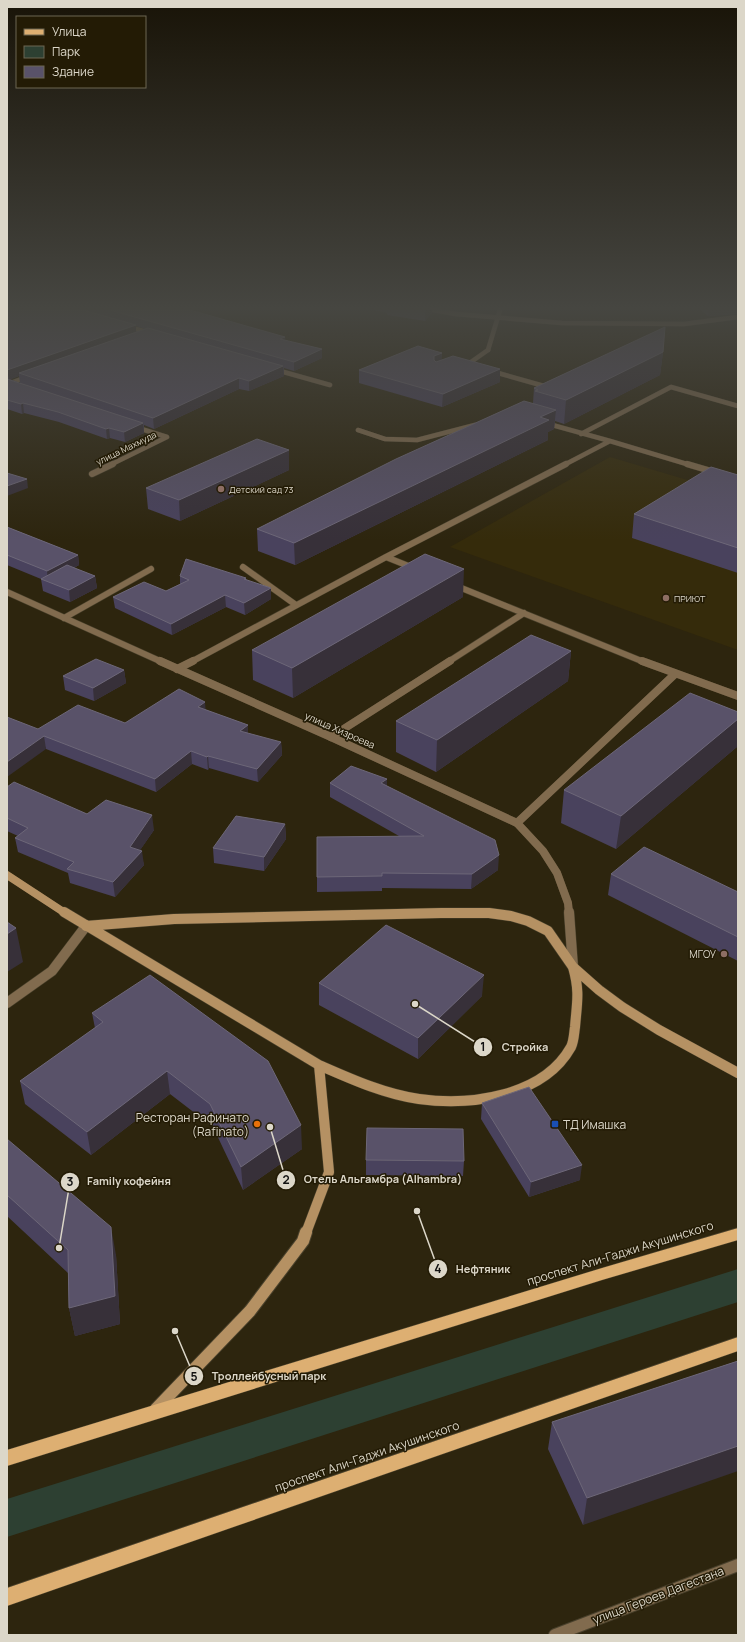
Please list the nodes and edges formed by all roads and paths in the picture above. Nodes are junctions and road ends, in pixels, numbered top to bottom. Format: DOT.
graph roads {
  1 [pos="546,387"];
  2 [pos="554,389"];
  3 [pos="738,406"];
  4 [pos="538,421"];
  5 [pos="129,424"];
  6 [pos="478,424"];
  7 [pos="358,430"];
  8 [pos="581,434"];
  9 [pos="610,441"];
  10 [pos="92,474"];
  11 [pos="738,478"];
  12 [pos="386,557"];
  13 [pos="243,567"];
  14 [pos="151,569"];
  15 [pos="422,572"];
  16 [pos="451,584"];
  17 [pos="7,592"];
  18 [pos="296,605"];
  19 [pos="524,613"];
  20 [pos="64,618"];
  21 [pos="177,669"];
  22 [pos="675,674"];
  23 [pos="738,696"];
  24 [pos="331,737"];
  25 [pos="517,823"];
  26 [pos="7,875"];
  27 [pos="86,926"];
  28 [pos="573,966"];
  29 [pos="7,1003"];
  30 [pos="319,1065"];
  31 [pos="738,1073"];
  32 [pos="738,1234"];
  33 [pos="738,1344"];
  34 [pos="152,1413"];
  35 [pos="7,1458"];
  36 [pos="738,1564"];
  37 [pos="7,1597"];
  38 [pos="555,1635"];
  1 -- 2 [label="street"];
  3 -- 8 [label="street"];
  4 -- 8 [label="street"];
  5 -- 10 [label="street, улица Махмуда"];
  6 -- 7 [label="street"];
  8 -- 9 [label="street"];
  9 -- 11 [label="street"];
  9 -- 12 [label="street"];
  12 -- 15 [label="street"];
  12 -- 18 [label="street"];
  13 -- 18 [label="street"];
  14 -- 20 [label="street"];
  16 -- 19 [label="street"];
  17 -- 20 [label="street, улица Хизроева"];
  18 -- 21 [label="street"];
  19 -- 22 [label="street"];
  19 -- 24 [label="street"];
  20 -- 21 [label="street, улица Хизроева"];
  21 -- 24 [label="street, улица Хизроева"];
  22 -- 23 [label="street"];
  22 -- 25 [label="street"];
  24 -- 25 [label="street, улица Хизроева"];
  25 -- 28 [label="street, улица Хизроева"];
  26 -- 27 [label="main road"];
  27 -- 28 [label="main road"];
  27 -- 29 [label="street"];
  27 -- 30 [label="main road"];
  28 -- 30 [label="main road"];
  28 -- 31 [label="main road"];
  30 -- 34 [label="main road"];
  32 -- 34 [label="main road, проспект Али-Гаджи Акушинского"];
  33 -- 37 [label="main road, проспект Али-Гаджи Акушинского"];
  34 -- 35 [label="main road, проспект Али-Гаджи Акушинского"];
  36 -- 38 [label="street, улица Героев Дагестана"];
}
